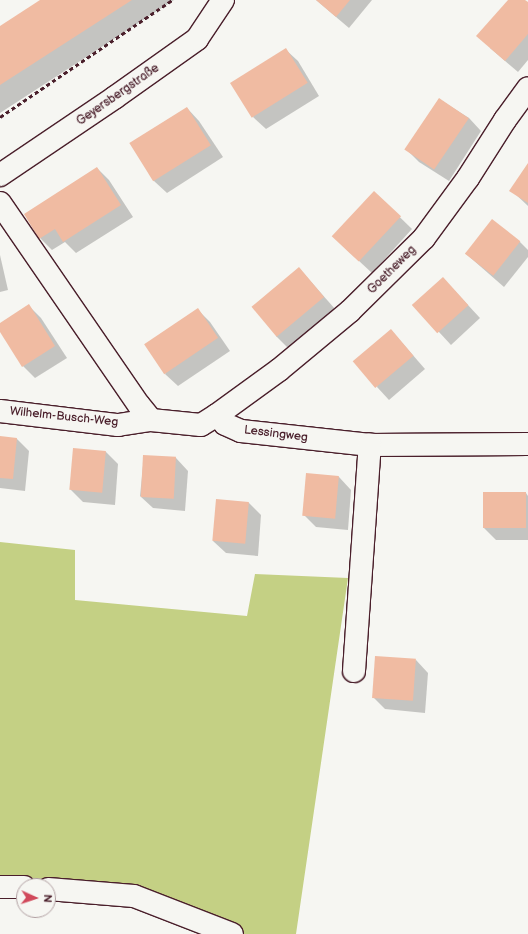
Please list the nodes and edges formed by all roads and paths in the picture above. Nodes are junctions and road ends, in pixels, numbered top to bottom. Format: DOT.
graph roads {
  1 [pos="172,0"];
  2 [pos="223,0"];
  3 [pos="528,88"];
  4 [pos="0,117"];
  5 [pos="0,175"];
  6 [pos="0,203"];
  7 [pos="0,411"];
  8 [pos="217,415"];
  9 [pos="151,420"];
  10 [pos="528,444"];
  11 [pos="370,445"];
  12 [pos="354,671"];
  13 [pos="0,887"];
  14 [pos="16,887"];
  15 [pos="56,890"];
  16 [pos="232,934"];
  1 -- 4 [label="path"];
  2 -- 5 [label="street, Geyersbergstraße"];
  3 -- 8 [label="street, Goetheweg"];
  6 -- 9 [label="street"];
  7 -- 9 [label="street, Wilhelm-Busch-Weg"];
  8 -- 9 [label="street"];
  8 -- 11 [label="street, Lessingweg"];
  10 -- 11 [label="street, Lessingweg"];
  11 -- 12 [label="street"];
  13 -- 14 [label="street"];
  15 -- 16 [label="street"];
}
